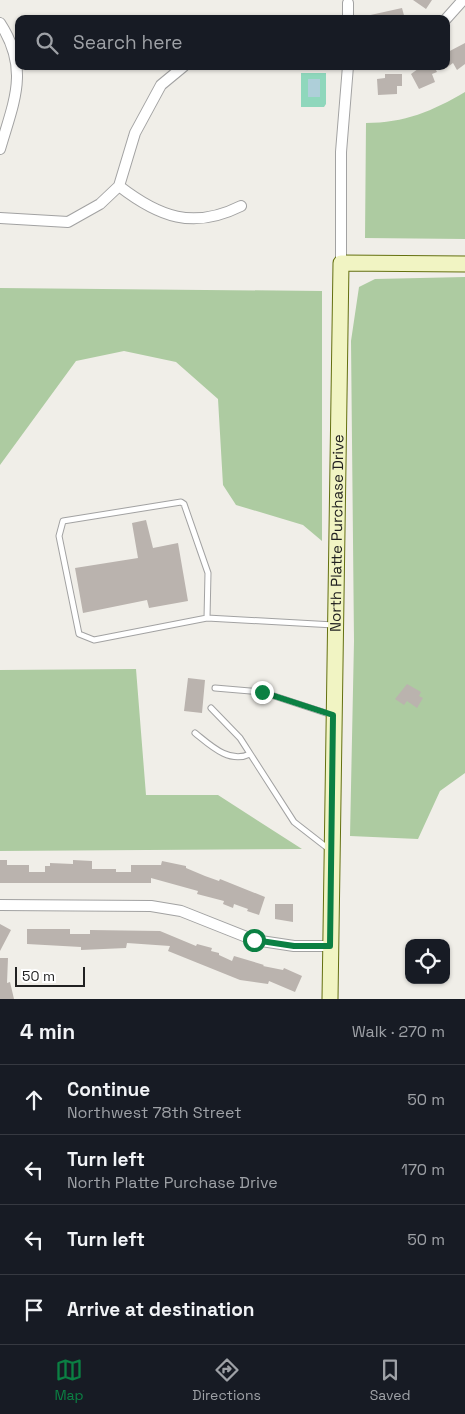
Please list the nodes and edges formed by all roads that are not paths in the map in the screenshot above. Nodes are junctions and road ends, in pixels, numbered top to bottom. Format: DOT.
graph roads {
  1 [pos="463,0"];
  2 [pos="348,2"];
  3 [pos="348,15"];
  4 [pos="450,15"];
  5 [pos="0,23"];
  6 [pos="15,56"];
  7 [pos="17,70"];
  8 [pos="179,70"];
  9 [pos="348,70"];
  10 [pos="0,149"];
  11 [pos="118,186"];
  12 [pos="241,206"];
  13 [pos="0,218"];
  14 [pos="340,263"];
  15 [pos="465,264"];
  16 [pos="207,618"];
  17 [pos="334,625"];
  18 [pos="215,688"];
  19 [pos="211,708"];
  20 [pos="333,715"];
  21 [pos="195,733"];
  22 [pos="250,754"];
  23 [pos="330,851"];
  24 [pos="0,905"];
  25 [pos="330,946"];
  26 [pos="330,999"];
  1 -- 4 [label="street"];
  2 -- 3 [label="street"];
  5 -- 6 [label="street"];
  7 -- 10 [label="street"];
  8 -- 11 [label="street"];
  9 -- 14 [label="street, North Platte Purchase Drive"];
  11 -- 12 [label="street"];
  11 -- 13 [label="street"];
  14 -- 15 [label="street"];
  14 -- 17 [label="street, North Platte Purchase Drive"];
  16 -- 16 [label="lane"];
  16 -- 17 [label="lane"];
  17 -- 20 [label="street, North Platte Purchase Drive"];
  18 -- 20 [label="lane"];
  19 -- 22 [label="lane"];
  20 -- 23 [label="street, North Platte Purchase Drive"];
  21 -- 22 [label="lane"];
  22 -- 23 [label="lane"];
  23 -- 25 [label="street, North Platte Purchase Drive"];
  24 -- 25 [label="street"];
  25 -- 26 [label="street, North Platte Purchase Drive"];
}
